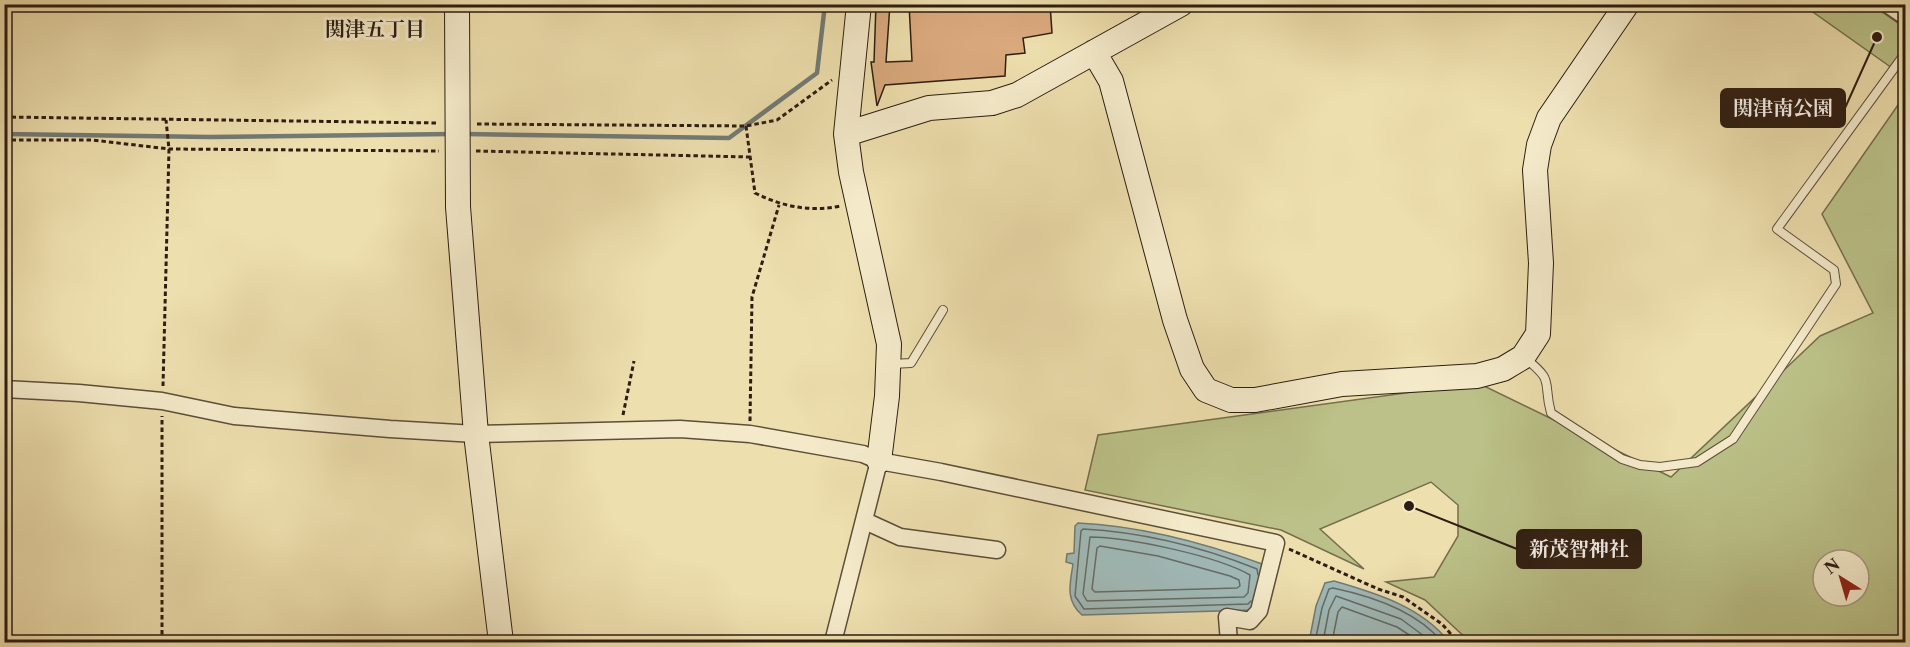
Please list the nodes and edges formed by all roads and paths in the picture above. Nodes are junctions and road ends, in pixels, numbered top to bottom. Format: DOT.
graph roads {
  1 [pos="457,4"];
  2 [pos="859,4"];
  3 [pos="1181,4"];
  4 [pos="1627,4"];
  5 [pos="1887,4"];
  6 [pos="1905,17"];
  7 [pos="1095,52"];
  8 [pos="1905,52"];
  9 [pos="833,70"];
  10 [pos="4,117"];
  11 [pos="166,120"];
  12 [pos="456,124"];
  13 [pos="746,126"];
  14 [pos="846,134"];
  15 [pos="4,140"];
  16 [pos="169,149"];
  17 [pos="457,151"];
  18 [pos="750,158"];
  19 [pos="858,203"];
  20 [pos="779,205"];
  21 [pos="943,310"];
  22 [pos="1523,357"];
  23 [pos="634,361"];
  24 [pos="888,365"];
  25 [pos="4,389"];
  26 [pos="162,401"];
  27 [pos="619,431"];
  28 [pos="476,434"];
  29 [pos="750,434"];
  30 [pos="879,461"];
  31 [pos="864,521"];
  32 [pos="1276,543"];
  33 [pos="997,550"];
  34 [pos="162,642"];
  35 [pos="501,642"];
  36 [pos="833,642"];
  37 [pos="1229,642"];
  38 [pos="1458,642"];
  1 -- 12 [label="street"];
  2 -- 14 [label="street"];
  3 -- 7 [label="street"];
  4 -- 22 [label="street"];
  5 -- 6 [label="street"];
  7 -- 14 [label="street"];
  7 -- 22 [label="street"];
  8 -- 22 [label="lane"];
  9 -- 13 [label="path"];
  10 -- 11 [label="path"];
  11 -- 12 [label="path"];
  11 -- 16 [label="path"];
  12 -- 13 [label="path"];
  12 -- 17 [label="street"];
  13 -- 18 [label="path"];
  14 -- 19 [label="street"];
  15 -- 16 [label="path"];
  16 -- 17 [label="path"];
  16 -- 26 [label="path"];
  17 -- 18 [label="path"];
  17 -- 28 [label="street"];
  18 -- 20 [label="path"];
  19 -- 20 [label="path"];
  19 -- 24 [label="street"];
  20 -- 29 [label="path"];
  21 -- 24 [label="lane"];
  23 -- 27 [label="path"];
  24 -- 30 [label="street"];
  25 -- 26 [label="street"];
  26 -- 28 [label="street"];
  26 -- 34 [label="path"];
  27 -- 28 [label="street"];
  27 -- 29 [label="street"];
  28 -- 35 [label="street"];
  29 -- 30 [label="street"];
  30 -- 31 [label="street"];
  30 -- 32 [label="street"];
  31 -- 33 [label="street"];
  31 -- 36 [label="street"];
  32 -- 37 [label="street"];
  32 -- 38 [label="path"];
}
